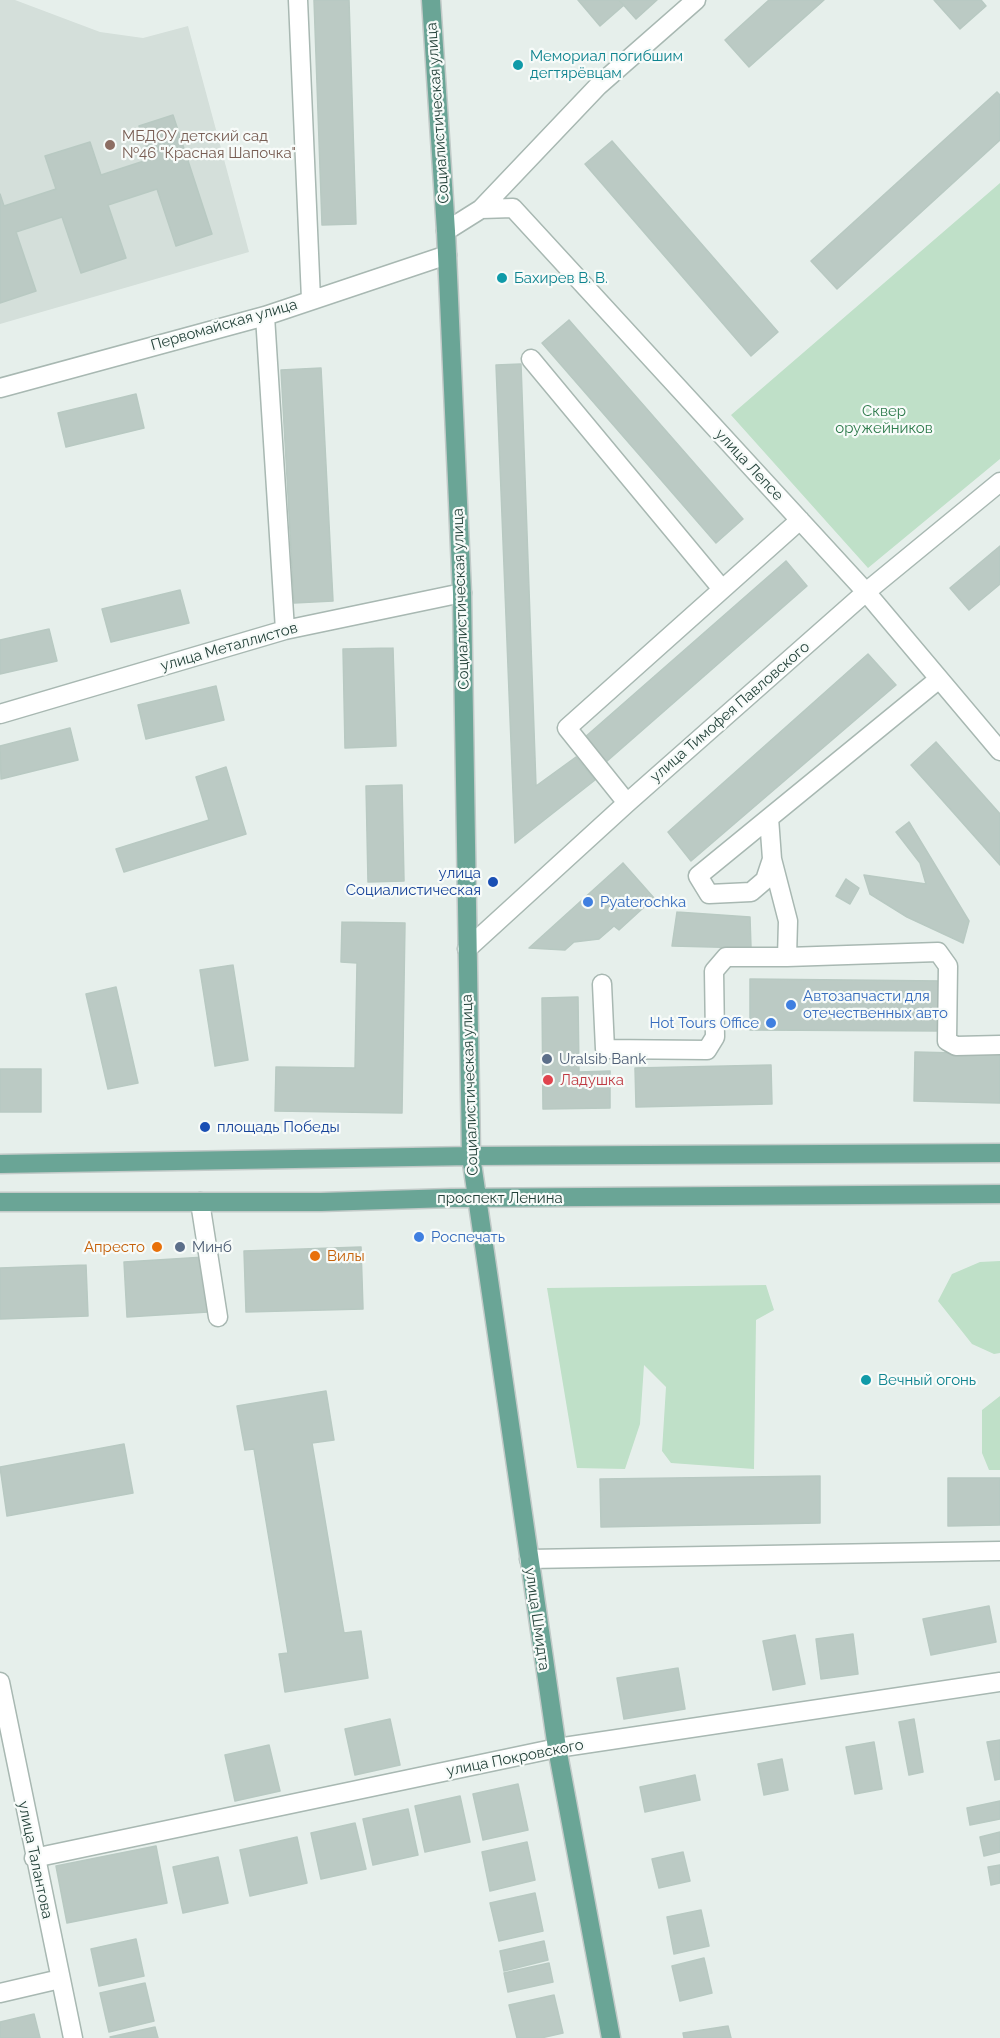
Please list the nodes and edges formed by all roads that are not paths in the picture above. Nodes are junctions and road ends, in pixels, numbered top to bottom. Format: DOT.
graph roads {
  1 [pos="298,0"];
  2 [pos="431,0"];
  3 [pos="696,0"];
  4 [pos="481,209"];
  5 [pos="446,231"];
  6 [pos="447,255"];
  7 [pos="311,299"];
  8 [pos="265,316"];
  9 [pos="531,359"];
  10 [pos="0,388"];
  11 [pos="1000,482"];
  12 [pos="800,520"];
  13 [pos="722,589"];
  14 [pos="866,592"];
  15 [pos="462,593"];
  16 [pos="285,630"];
  17 [pos="939,679"];
  18 [pos="0,714"];
  19 [pos="1000,751"];
  20 [pos="627,803"];
  21 [pos="769,818"];
  22 [pos="772,859"];
  23 [pos="467,949"];
  24 [pos="787,957"];
  25 [pos="602,984"];
  26 [pos="1000,1045"];
  27 [pos="1000,1153"];
  28 [pos="471,1156"];
  29 [pos="0,1164"];
  30 [pos="1000,1194"];
  31 [pos="475,1198"];
  32 [pos="0,1202"];
  33 [pos="200,1202"];
  34 [pos="218,1317"];
  35 [pos="1000,1551"];
  36 [pos="528,1559"];
  37 [pos="0,1682"];
  38 [pos="1000,1682"];
  39 [pos="557,1748"];
  40 [pos="34,1858"];
  41 [pos="60,1979"];
  42 [pos="0,1993"];
  43 [pos="73,2038"];
  44 [pos="611,2038"];
  1 -- 7 [label="street"];
  2 -- 5 [label="main road, Социалистическая улица"];
  3 -- 4 [label="street"];
  4 -- 5 [label="street"];
  4 -- 12 [label="street, улица Лепсе"];
  5 -- 6 [label="main road, Социалистическая улица"];
  6 -- 7 [label="street, Первомайская улица"];
  6 -- 15 [label="main road, Социалистическая улица"];
  7 -- 8 [label="street, Первомайская улица"];
  8 -- 10 [label="street, Первомайская улица"];
  8 -- 16 [label="street"];
  9 -- 13 [label="street"];
  11 -- 14 [label="street, улица Тимофея Павловского"];
  12 -- 13 [label="street"];
  12 -- 14 [label="street, улица Лепсе"];
  13 -- 20 [label="street"];
  14 -- 17 [label="street, улица Лепсе"];
  14 -- 20 [label="street, улица Тимофея Павловского"];
  15 -- 16 [label="street, улица Металлистов"];
  15 -- 23 [label="main road, Социалистическая улица"];
  16 -- 18 [label="street, улица Металлистов"];
  17 -- 19 [label="street, улица Лепсе"];
  17 -- 21 [label="street"];
  20 -- 23 [label="street, улица Тимофея Павловского"];
  21 -- 22 [label="street"];
  21 -- 22 [label="street"];
  22 -- 24 [label="street"];
  23 -- 28 [label="main road, Социалистическая улица"];
  24 -- 25 [label="street"];
  24 -- 26 [label="street"];
  27 -- 28 [label="main road"];
  28 -- 29 [label="main road"];
  28 -- 31 [label="main road, Социалистическая улица"];
  30 -- 31 [label="main road, проспект Ленина"];
  31 -- 33 [label="main road, проспект Ленина"];
  31 -- 36 [label="main road, улица Шмидта"];
  32 -- 33 [label="main road, проспект Ленина"];
  33 -- 34 [label="street"];
  35 -- 36 [label="street"];
  36 -- 39 [label="main road, улица Шмидта"];
  37 -- 40 [label="street, улица Талантова"];
  38 -- 39 [label="street, улица Покровского"];
  39 -- 40 [label="street, улица Покровского"];
  39 -- 44 [label="main road, улица Шмидта"];
  40 -- 41 [label="street, улица Талантова"];
  41 -- 42 [label="street"];
  41 -- 43 [label="street, улица Талантова"];
}
